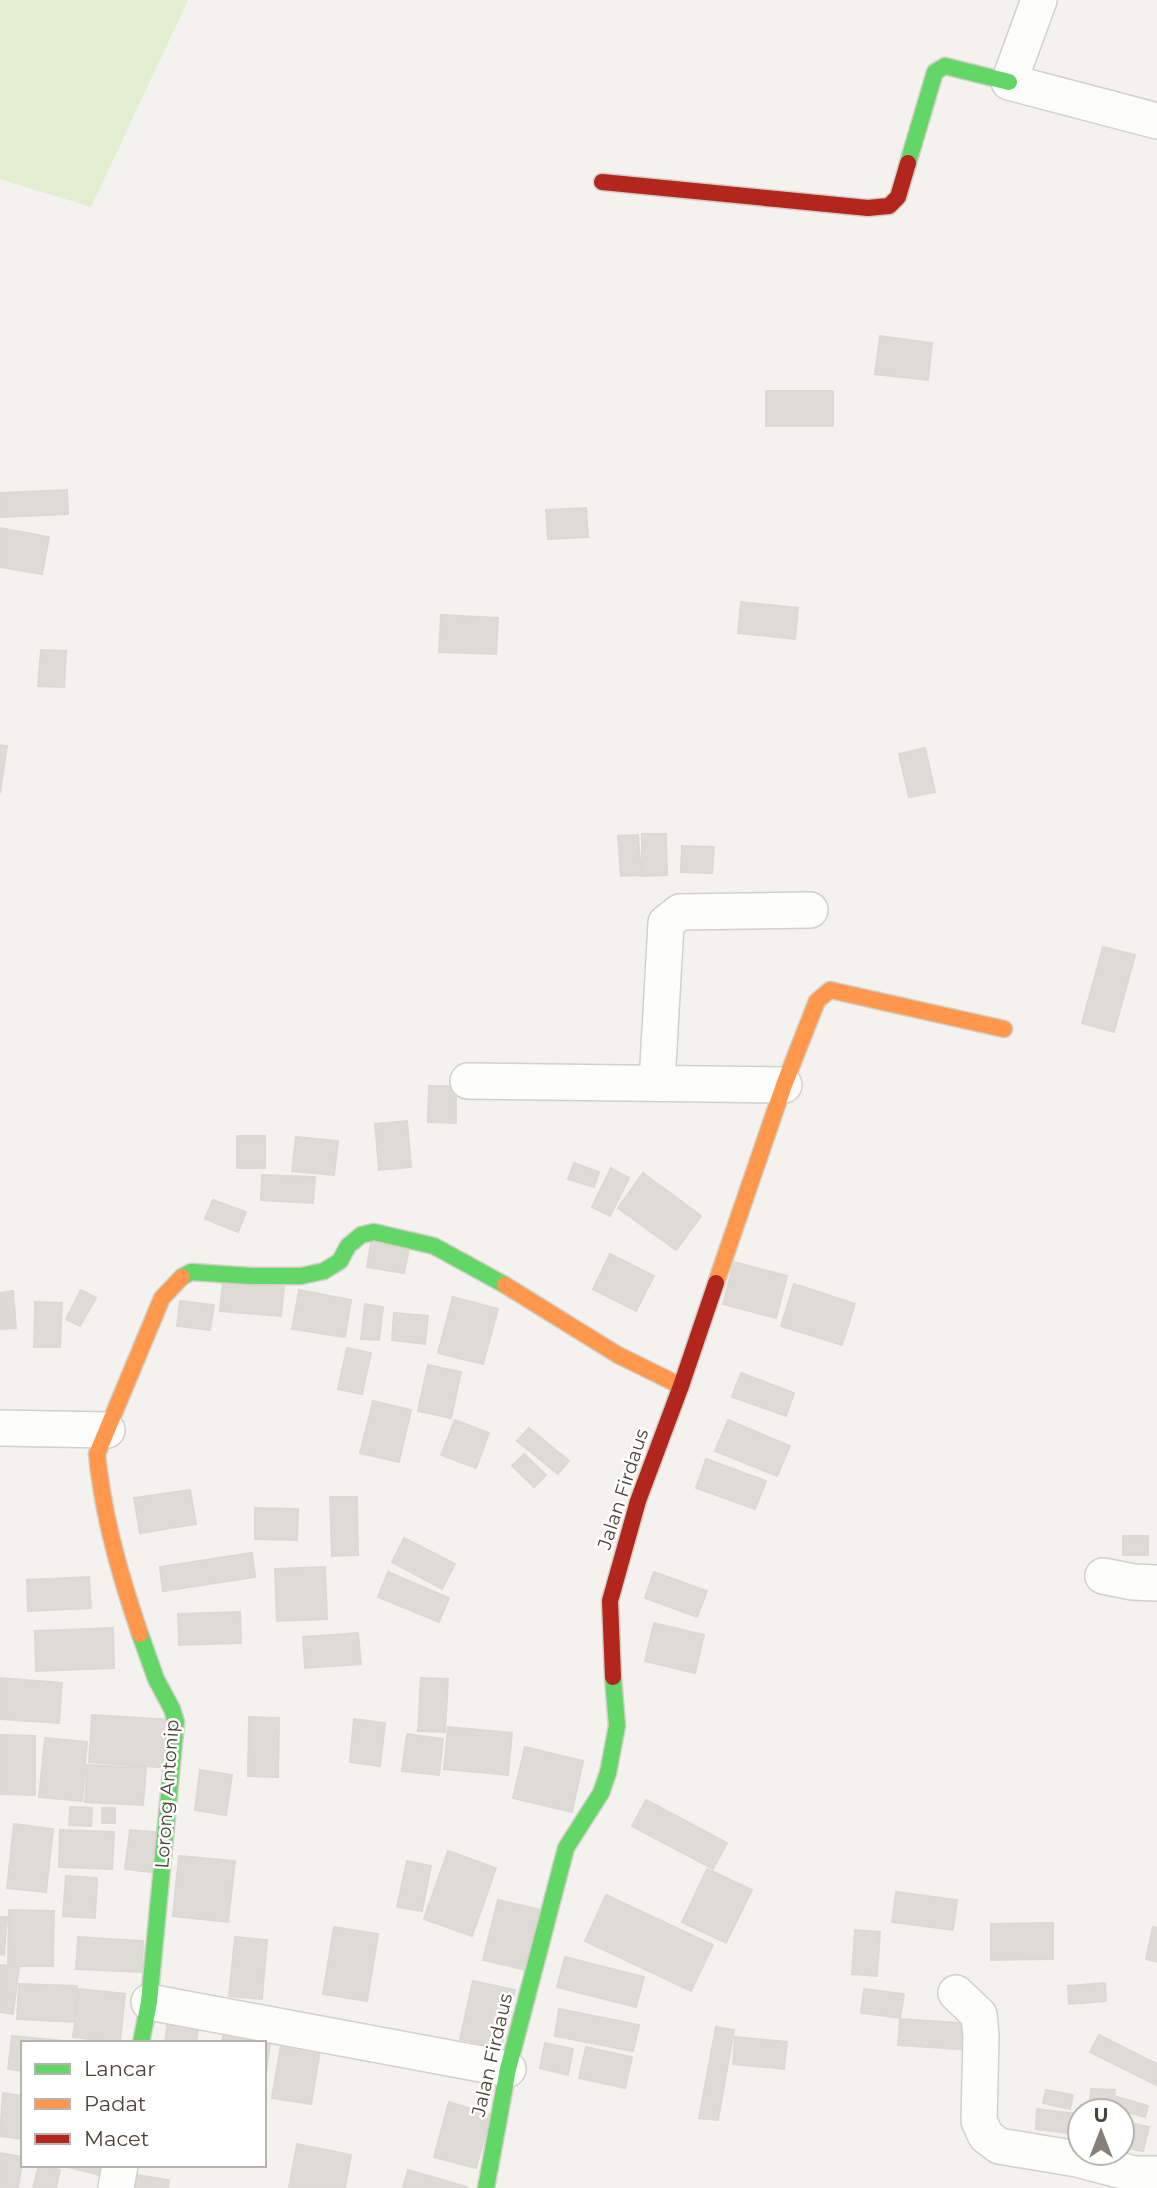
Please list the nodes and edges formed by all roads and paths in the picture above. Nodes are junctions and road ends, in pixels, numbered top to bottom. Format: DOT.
graph roads {
  1 [pos="1039,0"];
  2 [pos="1009,82"];
  3 [pos="1157,121"];
  4 [pos="602,182"];
  5 [pos="810,910"];
  6 [pos="1004,1029"];
  7 [pos="468,1081"];
  8 [pos="657,1083"];
  9 [pos="784,1084"];
  10 [pos="681,1386"];
  11 [pos="0,1429"];
  12 [pos="107,1430"];
  13 [pos="1103,1576"];
  14 [pos="1157,1583"];
  15 [pos="956,1993"];
  16 [pos="149,2002"];
  17 [pos="142,2041"];
  18 [pos="508,2069"];
  19 [pos="120,2167"];
  20 [pos="1157,2174"];
  21 [pos="116,2188"];
  22 [pos="486,2188"];
  1 -- 2 [label="street"];
  2 -- 3 [label="street"];
  2 -- 4 [label="street"];
  5 -- 8 [label="street"];
  6 -- 9 [label="street, Jalan Firdaus"];
  7 -- 8 [label="street"];
  8 -- 9 [label="street"];
  9 -- 10 [label="street, Jalan Firdaus"];
  10 -- 12 [label="street, Lorong Antonip"];
  10 -- 18 [label="street, Jalan Firdaus"];
  11 -- 12 [label="street"];
  12 -- 16 [label="street, Lorong Antonip"];
  13 -- 14 [label="street"];
  15 -- 20 [label="street"];
  16 -- 17 [label="street, Lorong Antonip"];
  16 -- 18 [label="street"];
  18 -- 22 [label="street, Jalan Firdaus"];
  19 -- 21 [label="street"];
}
